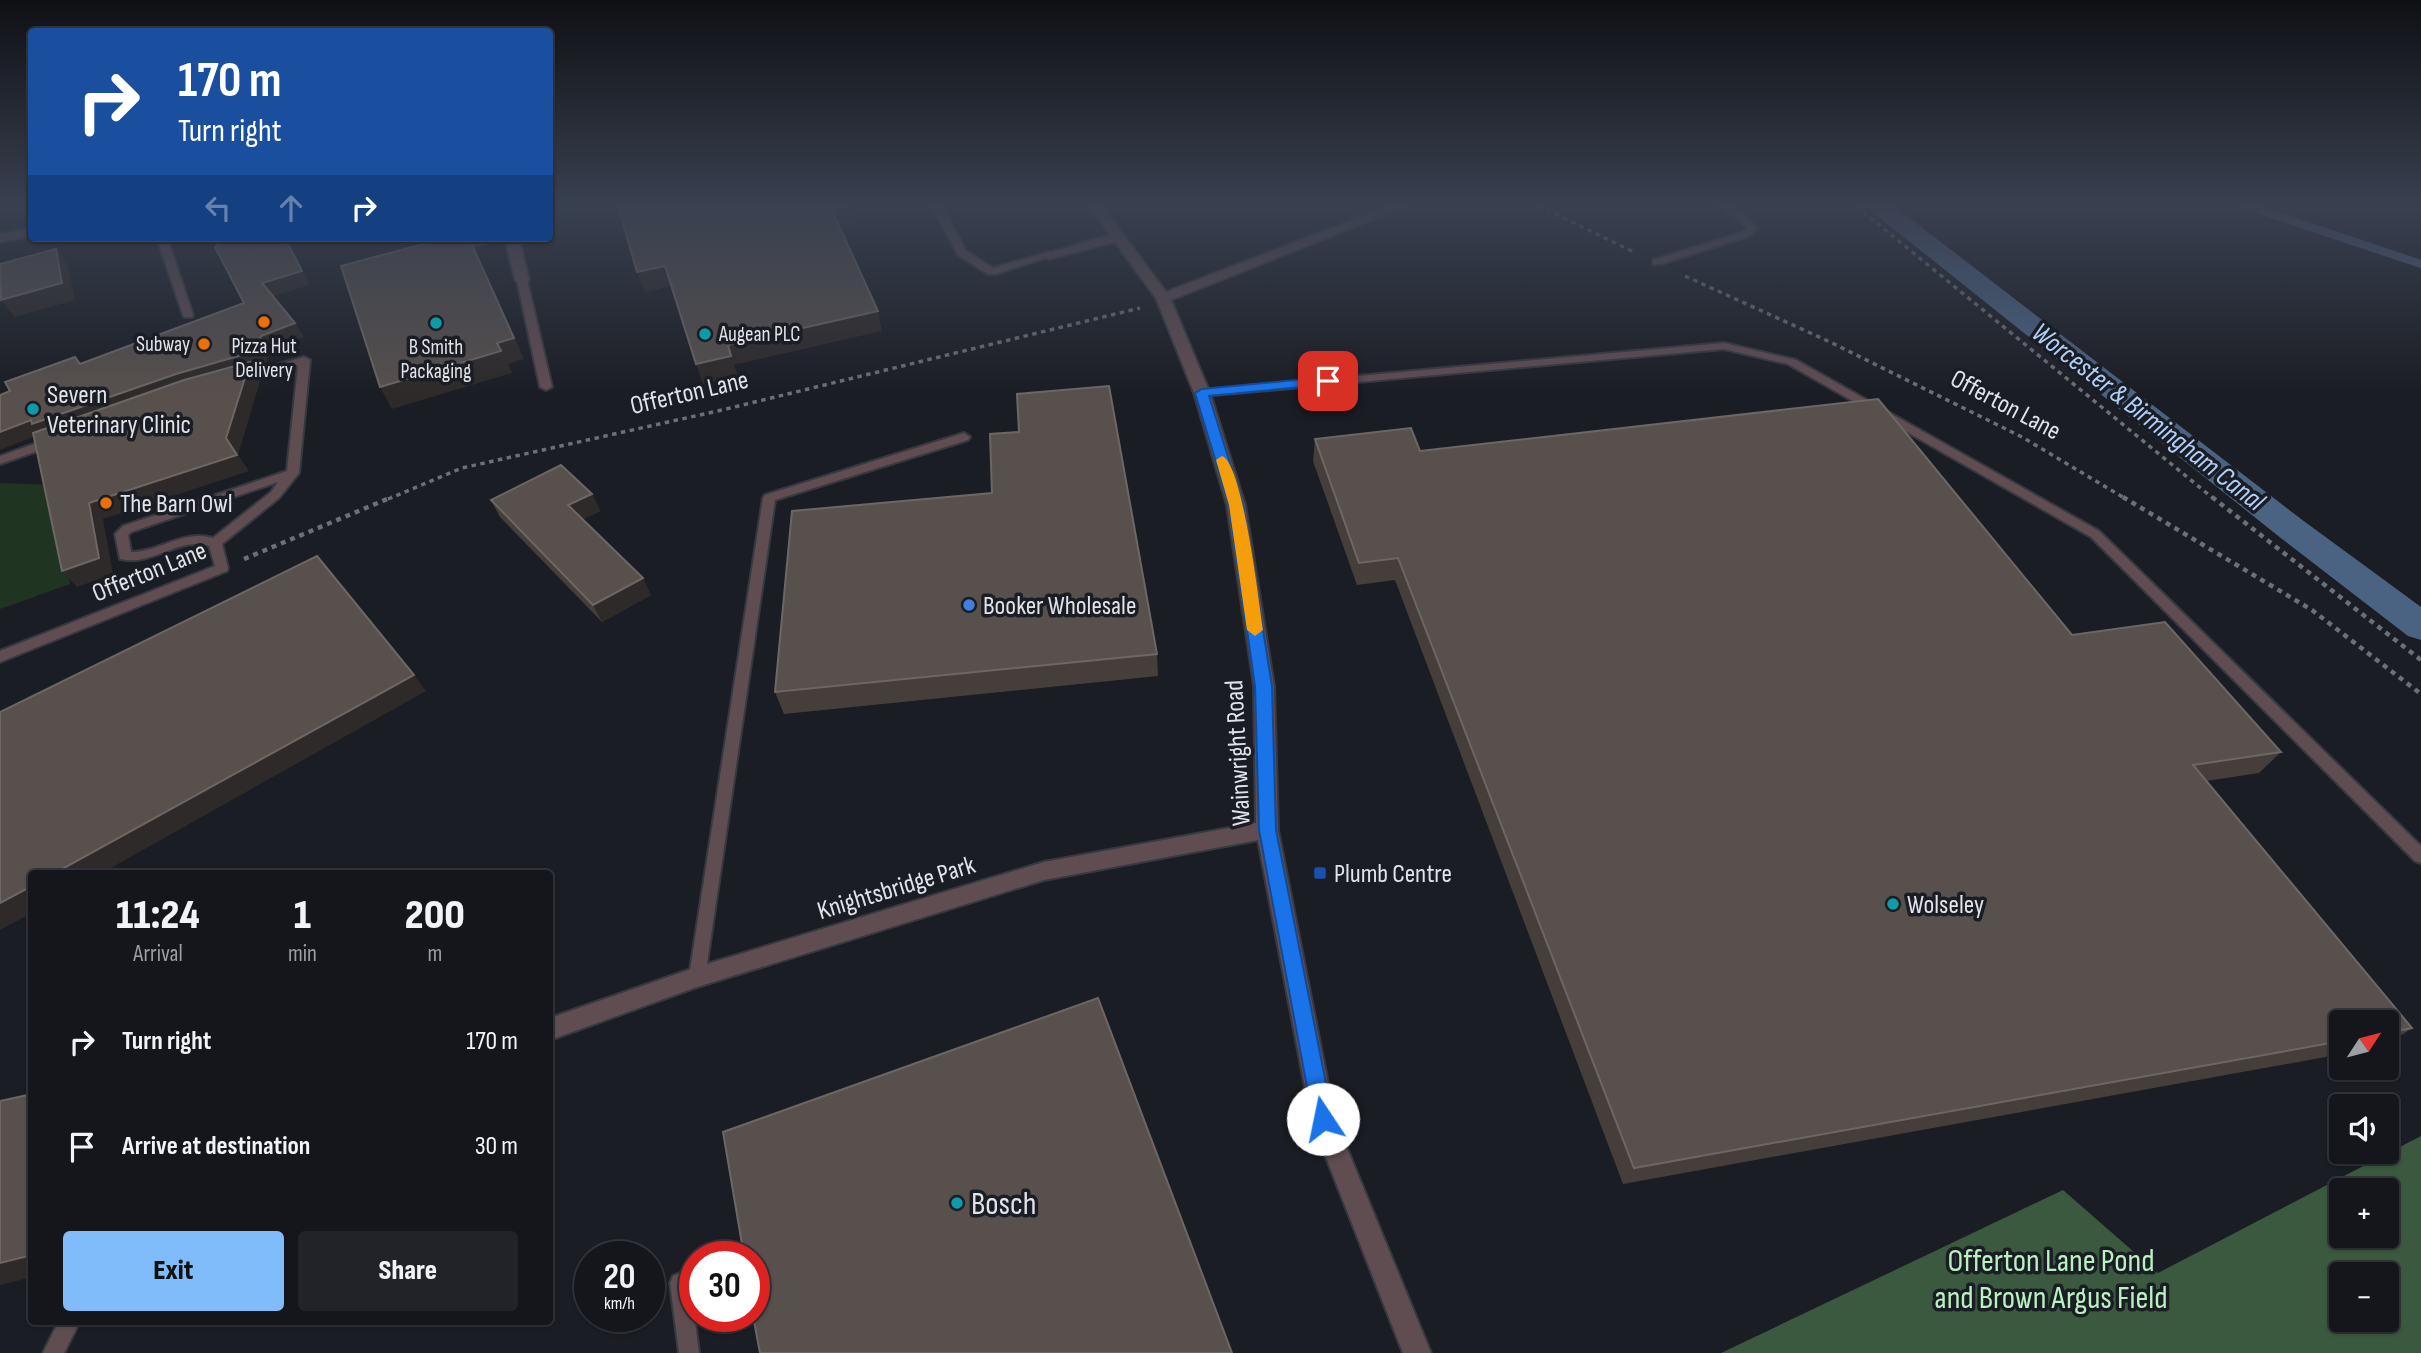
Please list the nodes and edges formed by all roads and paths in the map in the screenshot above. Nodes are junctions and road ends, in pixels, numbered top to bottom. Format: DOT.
graph roads {
  1 [pos="173,269"];
  2 [pos="519,269"];
  3 [pos="1143,269"];
  4 [pos="1237,269"];
  5 [pos="1672,269"];
  6 [pos="1933,269"];
  7 [pos="522,280"];
  8 [pos="1163,298"];
  9 [pos="188,315"];
  10 [pos="229,381"];
  11 [pos="546,387"];
  12 [pos="1202,393"];
  13 [pos="64,437"];
  14 [pos="964,437"];
  15 [pos="0,460"];
  16 [pos="293,472"];
  17 [pos="215,543"];
  18 [pos="222,568"];
  19 [pos="0,657"];
  20 [pos="2421,660"];
  21 [pos="2421,694"];
  22 [pos="1267,830"];
  23 [pos="2421,856"];
  24 [pos="697,976"];
  25 [pos="553,1028"];
  26 [pos="68,1325"];
  27 [pos="686,1332"];
  28 [pos="53,1353"];
  29 [pos="689,1353"];
  30 [pos="1417,1353"];
  1 -- 9 [label="lane"];
  2 -- 7 [label="street"];
  3 -- 8 [label="street, Wainwright Road"];
  4 -- 8 [label="street"];
  5 -- 21 [label="path, Offerton Lane"];
  6 -- 20 [label="path"];
  7 -- 11 [label="lane"];
  8 -- 12 [label="street, Wainwright Road"];
  8 -- 18 [label="path, Offerton Lane"];
  10 -- 16 [label="lane"];
  12 -- 22 [label="street, Wainwright Road"];
  12 -- 23 [label="lane"];
  13 -- 15 [label="lane"];
  14 -- 24 [label="lane"];
  16 -- 17 [label="lane"];
  16 -- 17 [label="lane"];
  17 -- 18 [label="lane"];
  18 -- 19 [label="lane, Offerton Lane"];
  22 -- 24 [label="street, Knightsbridge Park"];
  22 -- 30 [label="street, Wainwright Road"];
  24 -- 25 [label="street, Knightsbridge Park"];
  26 -- 28 [label="lane"];
  27 -- 29 [label="lane"];
}
